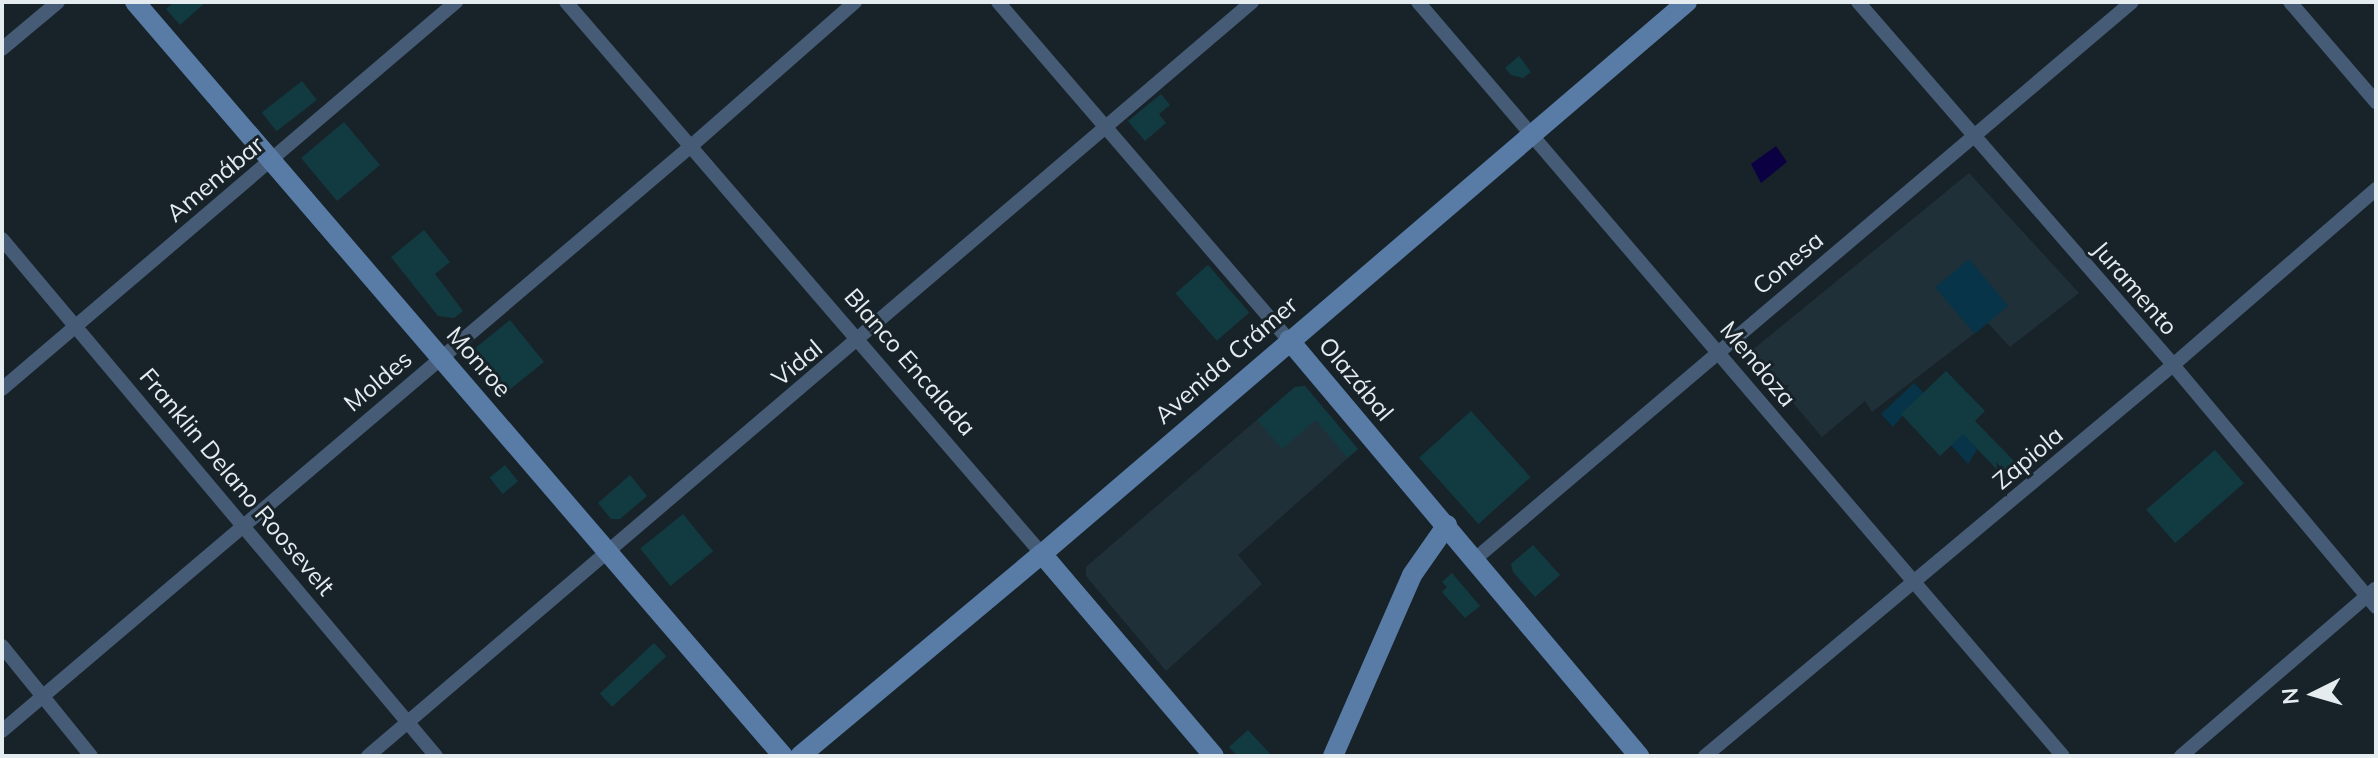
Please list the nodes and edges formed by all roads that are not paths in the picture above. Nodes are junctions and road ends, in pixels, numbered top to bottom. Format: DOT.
graph roads {
  1 [pos="58,2"];
  2 [pos="135,2"];
  3 [pos="456,2"];
  4 [pos="566,2"];
  5 [pos="855,2"];
  6 [pos="998,2"];
  7 [pos="1252,2"];
  8 [pos="1418,2"];
  9 [pos="1687,2"];
  10 [pos="1858,2"];
  11 [pos="2132,2"];
  12 [pos="2290,2"];
  13 [pos="2,49"];
  14 [pos="2376,102"];
  15 [pos="1105,126"];
  16 [pos="1531,136"];
  17 [pos="1972,136"];
  18 [pos="690,147"];
  19 [pos="271,160"];
  20 [pos="2376,189"];
  21 [pos="2,239"];
  22 [pos="75,325"];
  23 [pos="1289,340"];
  24 [pos="857,341"];
  25 [pos="1719,350"];
  26 [pos="440,357"];
  27 [pos="2173,365"];
  28 [pos="2,389"];
  29 [pos="243,523"];
  30 [pos="1447,525"];
  31 [pos="608,552"];
  32 [pos="1042,554"];
  33 [pos="1475,559"];
  34 [pos="1913,583"];
  35 [pos="2373,597"];
  36 [pos="2,646"];
  37 [pos="43,696"];
  38 [pos="408,721"];
  39 [pos="2,731"];
  40 [pos="91,756"];
  41 [pos="368,756"];
  42 [pos="436,756"];
  43 [pos="783,756"];
  44 [pos="800,756"];
  45 [pos="1214,756"];
  46 [pos="1333,756"];
  47 [pos="1639,756"];
  48 [pos="1705,756"];
  49 [pos="2063,756"];
  50 [pos="2181,756"];
  1 -- 13 [label="street"];
  2 -- 19 [label="main road, Monroe"];
  3 -- 19 [label="street, Amenábar"];
  4 -- 18 [label="street, Blanco Encalada"];
  5 -- 18 [label="street, Moldes"];
  6 -- 15 [label="street, Olazábal"];
  7 -- 15 [label="street, Vidal"];
  8 -- 16 [label="street, Mendoza"];
  9 -- 16 [label="main road, Avenida Crámer"];
  10 -- 17 [label="street, Juramento"];
  11 -- 17 [label="street, Conesa"];
  12 -- 14 [label="street"];
  15 -- 23 [label="street, Olazábal"];
  15 -- 24 [label="street, Vidal"];
  16 -- 23 [label="main road, Avenida Crámer"];
  16 -- 25 [label="street, Mendoza"];
  17 -- 25 [label="street, Conesa"];
  17 -- 27 [label="street, Juramento"];
  18 -- 24 [label="street, Blanco Encalada"];
  18 -- 26 [label="street, Moldes"];
  19 -- 22 [label="street, Amenábar"];
  19 -- 26 [label="main road, Monroe"];
  20 -- 27 [label="street, Zapiola"];
  21 -- 22 [label="street, Franklin Delano Roosevelt"];
  22 -- 28 [label="street, Amenábar"];
  22 -- 29 [label="street, Franklin Delano Roosevelt"];
  23 -- 30 [label="main road, Olazábal"];
  23 -- 32 [label="main road, Avenida Crámer"];
  24 -- 31 [label="street, Vidal"];
  24 -- 32 [label="street, Blanco Encalada"];
  25 -- 33 [label="street, Conesa"];
  25 -- 34 [label="street, Mendoza"];
  26 -- 29 [label="street, Moldes"];
  26 -- 31 [label="main road, Monroe"];
  27 -- 34 [label="street, Zapiola"];
  27 -- 35 [label="street, Juramento"];
  29 -- 37 [label="street, Moldes"];
  29 -- 38 [label="street, Franklin Delano Roosevelt"];
  30 -- 33 [label="main road, Olazábal"];
  30 -- 46 [label="main road"];
  31 -- 38 [label="street, Vidal"];
  31 -- 43 [label="main road, Monroe"];
  32 -- 44 [label="main road, Avenida Crámer"];
  32 -- 45 [label="main road, Blanco Encalada"];
  33 -- 47 [label="main road, Olazábal"];
  34 -- 48 [label="street, Zapiola"];
  34 -- 49 [label="street, Mendoza"];
  35 -- 50 [label="street"];
  36 -- 37 [label="street"];
  37 -- 39 [label="street, Moldes"];
  37 -- 40 [label="street"];
  38 -- 41 [label="street, Vidal"];
  38 -- 42 [label="street, Franklin Delano Roosevelt"];
}
